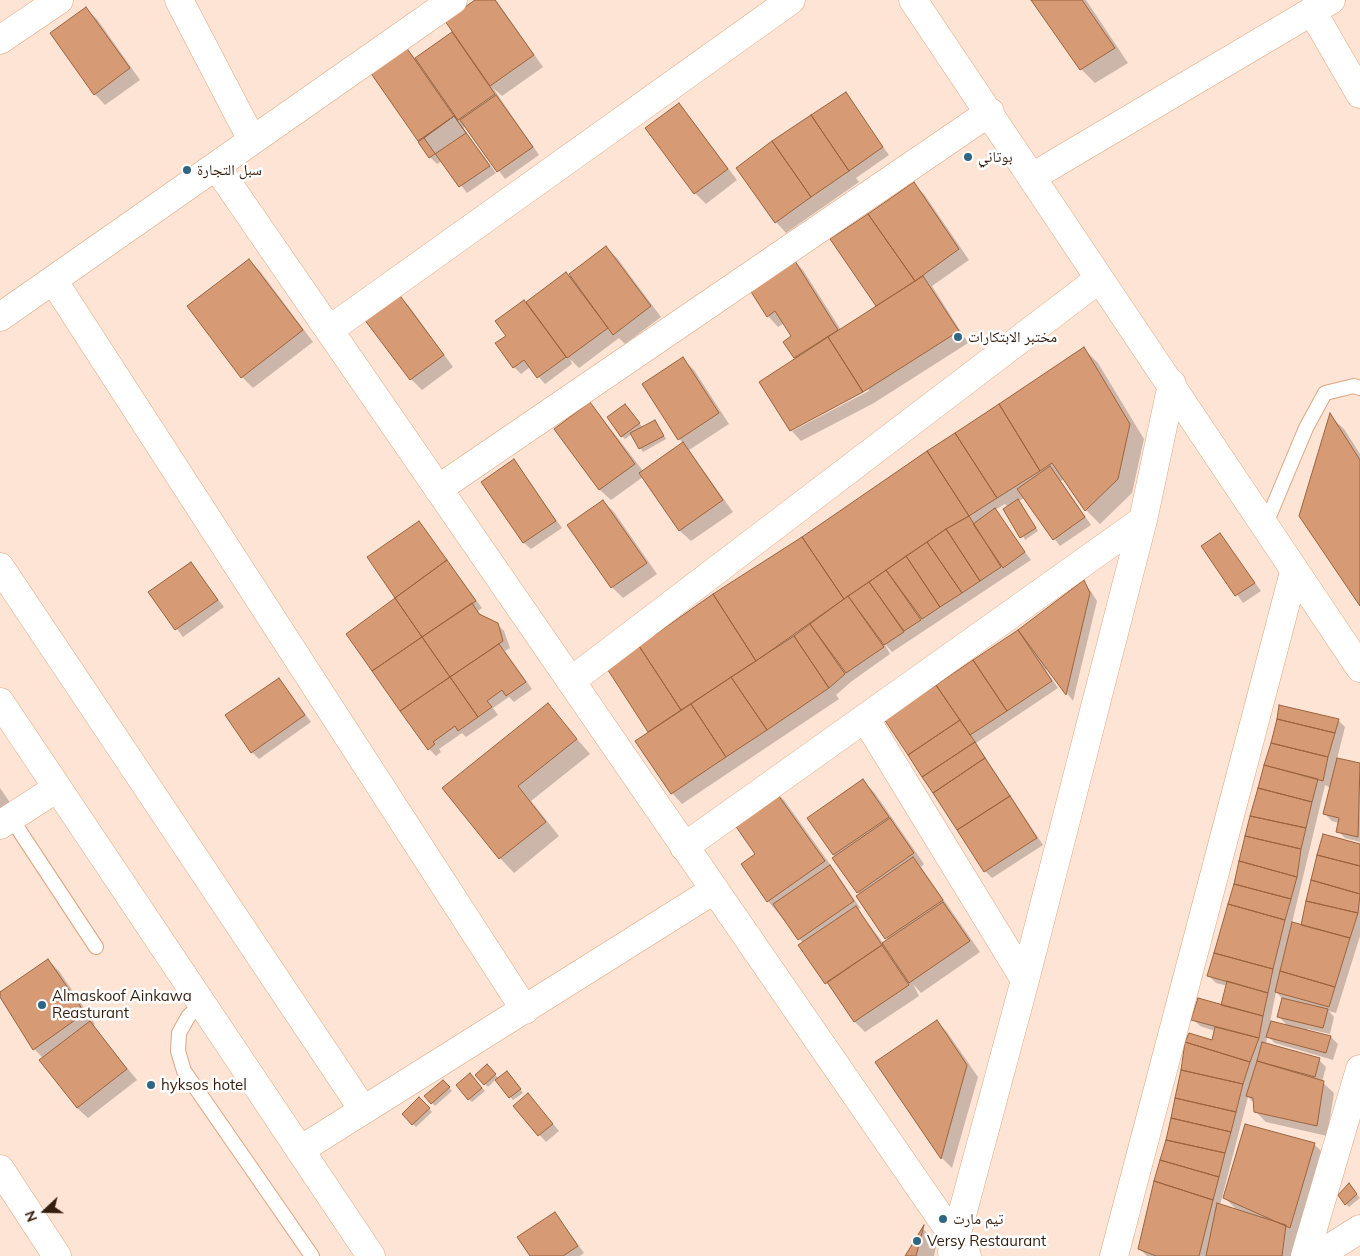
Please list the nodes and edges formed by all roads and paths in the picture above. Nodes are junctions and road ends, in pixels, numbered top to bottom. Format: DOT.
graph roads {
  1 [pos="59,0"];
  2 [pos="179,0"];
  3 [pos="453,0"];
  4 [pos="791,0"];
  5 [pos="913,0"];
  6 [pos="1322,5"];
  7 [pos="0,40"];
  8 [pos="1360,94"];
  9 [pos="990,112"];
  10 [pos="252,140"];
  11 [pos="216,166"];
  12 [pos="1032,177"];
  13 [pos="1099,279"];
  14 [pos="53,280"];
  15 [pos="0,317"];
  16 [pos="329,330"];
  17 [pos="1172,384"];
  18 [pos="1360,388"];
  19 [pos="438,489"];
  20 [pos="1143,520"];
  21 [pos="1265,526"];
  22 [pos="0,567"];
  23 [pos="1294,572"];
  24 [pos="1360,668"];
  25 [pos="570,681"];
  26 [pos="0,702"];
  27 [pos="865,718"];
  28 [pos="57,788"];
  29 [pos="5,821"];
  30 [pos="684,847"];
  31 [pos="714,890"];
  32 [pos="96,947"];
  33 [pos="1025,980"];
  34 [pos="200,1004"];
  35 [pos="525,1010"];
  36 [pos="1360,1071"];
  37 [pos="362,1108"];
  38 [pos="300,1150"];
  39 [pos="0,1170"];
  40 [pos="1360,1229"];
  41 [pos="958,1250"];
  42 [pos="57,1256"];
  43 [pos="312,1256"];
  44 [pos="372,1256"];
  45 [pos="1114,1256"];
  46 [pos="1305,1256"];
  47 [pos="1317,1256"];
  1 -- 7 [label="street"];
  2 -- 10 [label="street"];
  3 -- 10 [label="street"];
  4 -- 16 [label="street"];
  5 -- 9 [label="street"];
  6 -- 8 [label="street"];
  6 -- 12 [label="street"];
  9 -- 12 [label="street"];
  9 -- 19 [label="street"];
  10 -- 11 [label="street"];
  11 -- 14 [label="street"];
  11 -- 16 [label="street"];
  12 -- 13 [label="street"];
  13 -- 17 [label="street"];
  13 -- 25 [label="street"];
  14 -- 15 [label="street"];
  14 -- 35 [label="street"];
  16 -- 19 [label="street"];
  17 -- 20 [label="street"];
  17 -- 21 [label="street"];
  18 -- 21 [label="lane"];
  19 -- 25 [label="street"];
  20 -- 27 [label="street"];
  20 -- 33 [label="street"];
  21 -- 23 [label="street"];
  22 -- 37 [label="street"];
  23 -- 24 [label="street"];
  23 -- 45 [label="street"];
  25 -- 30 [label="street"];
  26 -- 28 [label="street"];
  27 -- 30 [label="street"];
  27 -- 33 [label="street"];
  28 -- 29 [label="street"];
  28 -- 34 [label="street"];
  29 -- 32 [label="lane"];
  30 -- 31 [label="street"];
  31 -- 35 [label="street"];
  31 -- 41 [label="street"];
  33 -- 41 [label="street"];
  34 -- 38 [label="street"];
  34 -- 43 [label="lane"];
  35 -- 37 [label="street"];
  36 -- 46 [label="street"];
  37 -- 38 [label="street"];
  38 -- 44 [label="street"];
  39 -- 42 [label="street"];
  40 -- 47 [label="street"];
}
